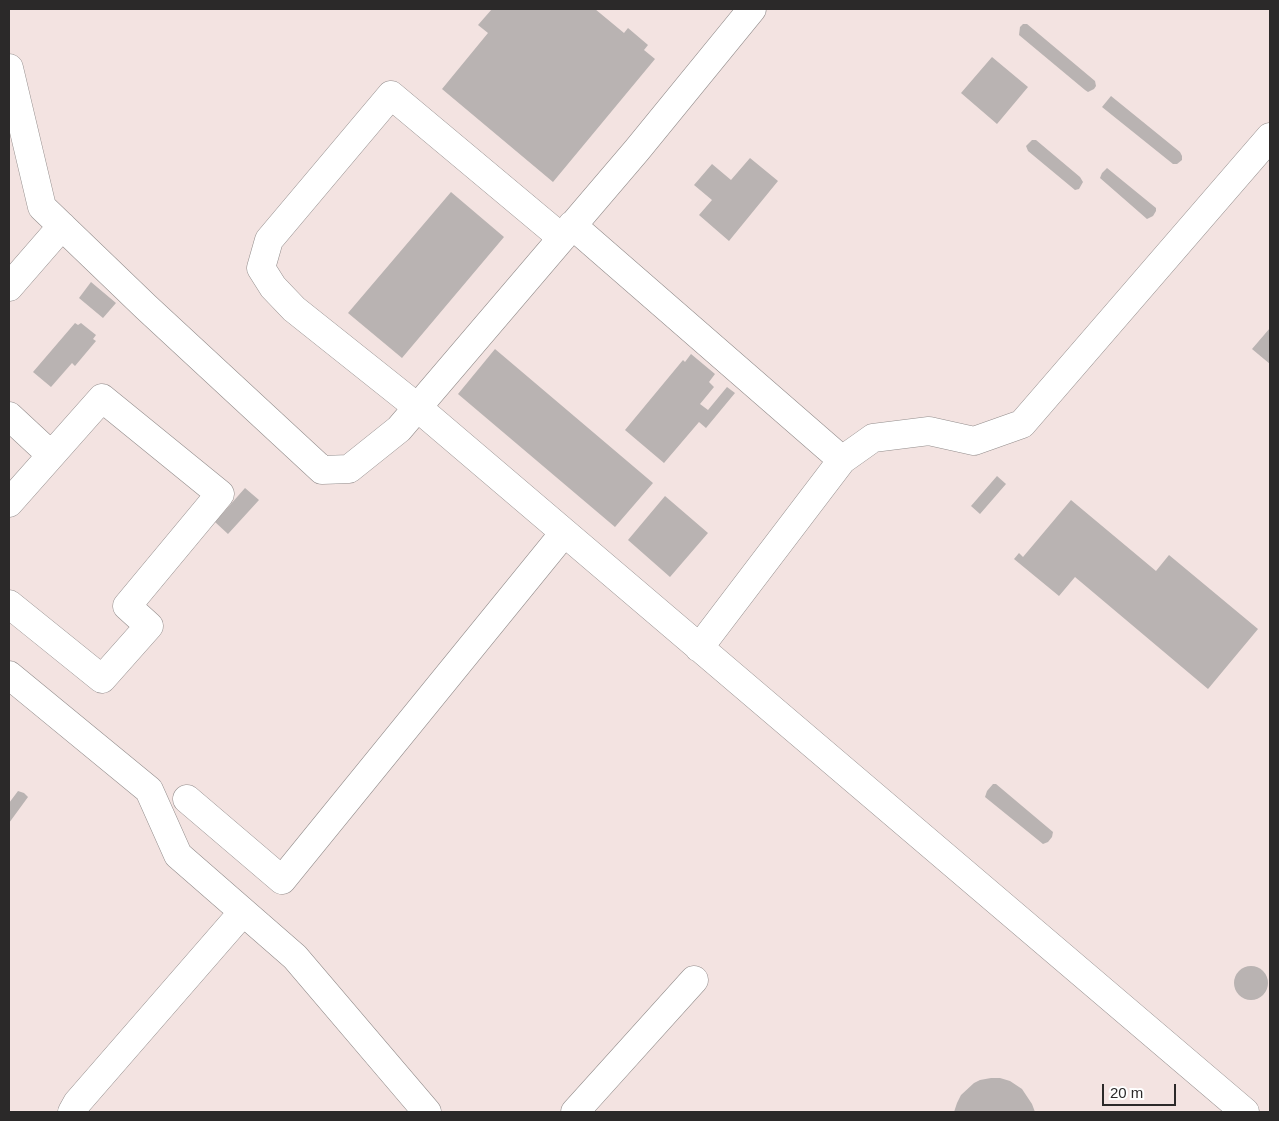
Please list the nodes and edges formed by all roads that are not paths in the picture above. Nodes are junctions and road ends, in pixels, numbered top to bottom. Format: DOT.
graph roads {
  1 [pos="752,9"];
  2 [pos="9,68"];
  3 [pos="1270,137"];
  4 [pos="62,226"];
  5 [pos="567,232"];
  6 [pos="9,287"];
  7 [pos="417,407"];
  8 [pos="9,416"];
  9 [pos="51,455"];
  10 [pos="842,460"];
  11 [pos="9,503"];
  12 [pos="564,533"];
  13 [pos="9,604"];
  14 [pos="699,648"];
  15 [pos="9,675"];
  16 [pos="187,798"];
  17 [pos="243,912"];
  18 [pos="694,980"];
  19 [pos="72,1112"];
  20 [pos="427,1112"];
  21 [pos="575,1112"];
  22 [pos="1245,1112"];
  1 -- 5 [label="lane"];
  2 -- 4 [label="lane"];
  3 -- 10 [label="lane"];
  4 -- 6 [label="lane"];
  4 -- 7 [label="lane"];
  5 -- 7 [label="lane"];
  5 -- 7 [label="lane"];
  5 -- 10 [label="lane"];
  7 -- 12 [label="lane"];
  8 -- 9 [label="lane"];
  9 -- 11 [label="lane"];
  9 -- 13 [label="lane"];
  10 -- 14 [label="lane"];
  12 -- 14 [label="lane"];
  12 -- 16 [label="lane"];
  14 -- 22 [label="lane"];
  15 -- 17 [label="lane"];
  17 -- 19 [label="lane"];
  17 -- 20 [label="lane"];
  18 -- 21 [label="lane"];
}
